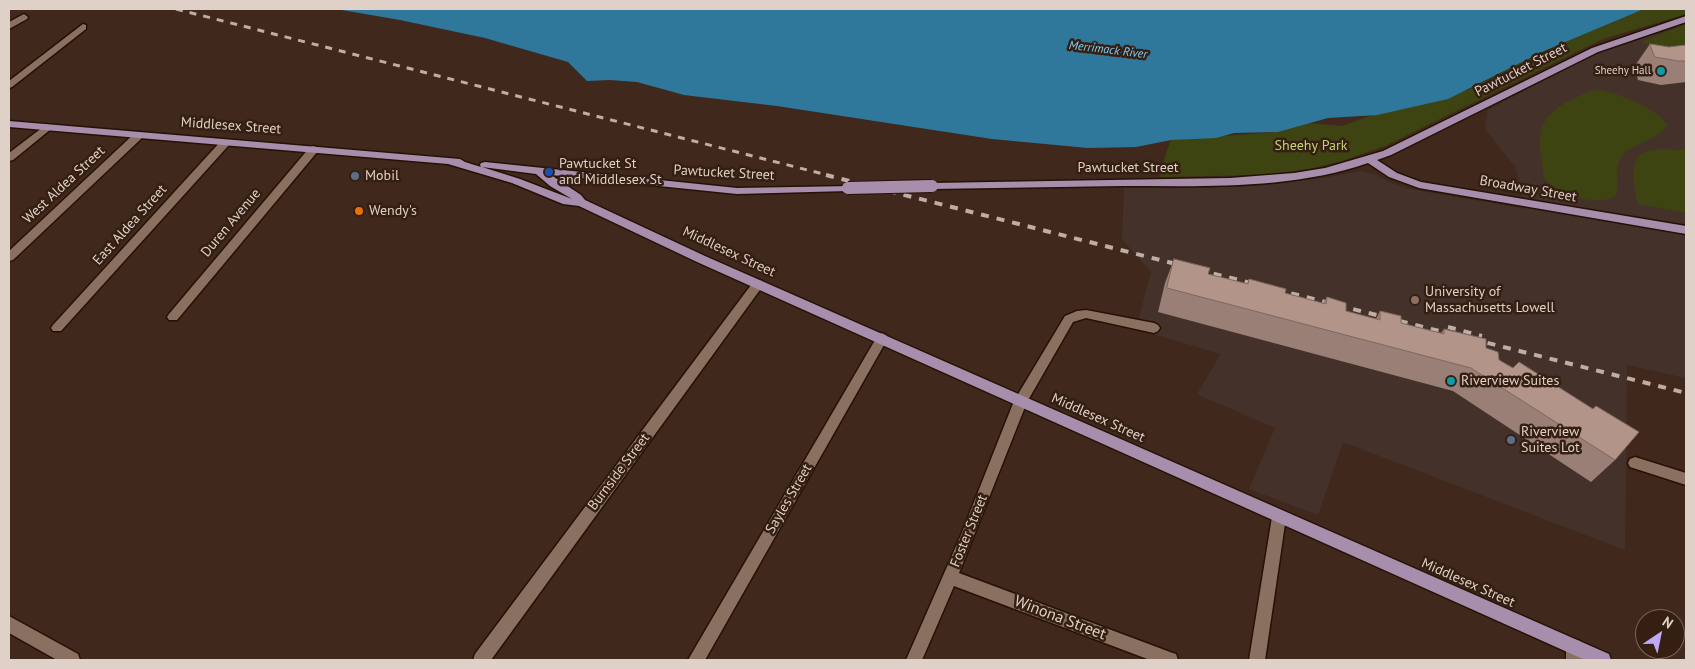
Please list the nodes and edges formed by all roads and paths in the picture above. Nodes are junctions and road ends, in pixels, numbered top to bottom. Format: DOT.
graph roads {
  1 [pos="24,17"];
  2 [pos="1686,19"];
  3 [pos="9,26"];
  4 [pos="83,27"];
  5 [pos="9,85"];
  6 [pos="9,124"];
  7 [pos="46,127"];
  8 [pos="139,135"];
  9 [pos="225,143"];
  10 [pos="314,149"];
  11 [pos="9,158"];
  12 [pos="1370,160"];
  13 [pos="452,162"];
  14 [pos="538,170"];
  15 [pos="581,203"];
  16 [pos="1686,230"];
  17 [pos="9,257"];
  18 [pos="758,284"];
  19 [pos="172,317"];
  20 [pos="57,328"];
  21 [pos="1154,328"];
  22 [pos="882,338"];
  23 [pos="1021,401"];
  24 [pos="1635,463"];
  25 [pos="1686,479"];
  26 [pos="1280,517"];
  27 [pos="950,576"];
  28 [pos="9,624"];
  29 [pos="1574,654"];
  30 [pos="69,659"];
  31 [pos="481,660"];
  32 [pos="696,660"];
  33 [pos="914,660"];
  34 [pos="1170,660"];
  35 [pos="1256,660"];
  36 [pos="1603,660"];
  1 -- 3 [label="street"];
  2 -- 12 [label="main road, Pawtucket Street"];
  4 -- 5 [label="street"];
  6 -- 7 [label="main road, Middlesex Street"];
  7 -- 8 [label="main road, Middlesex Street"];
  7 -- 11 [label="street"];
  8 -- 9 [label="main road, Middlesex Street"];
  8 -- 17 [label="street, West Aldea Street"];
  9 -- 10 [label="main road, Middlesex Street"];
  9 -- 20 [label="street, East Aldea Street"];
  10 -- 13 [label="main road, Middlesex Street"];
  10 -- 19 [label="street, Duren Avenue"];
  12 -- 14 [label="main road, Pawtucket Street, bridge"];
  12 -- 16 [label="main road, Broadway Street"];
  13 -- 14 [label="main road, Middlesex Street"];
  13 -- 15 [label="main road, Middlesex Street"];
  14 -- 15 [label="main road, Middlesex Street"];
  15 -- 18 [label="main road, Middlesex Street"];
  18 -- 22 [label="main road, Middlesex Street"];
  18 -- 31 [label="street, Burnside Street"];
  21 -- 23 [label="street, Foster Street"];
  22 -- 23 [label="main road, Middlesex Street"];
  22 -- 32 [label="street, Sayles Street"];
  23 -- 26 [label="main road, Middlesex Street"];
  23 -- 27 [label="street, Foster Street"];
  24 -- 25 [label="street"];
  26 -- 29 [label="main road, Middlesex Street"];
  26 -- 35 [label="street"];
  27 -- 33 [label="street, Foster Street"];
  27 -- 34 [label="street, Winona Street"];
  28 -- 30 [label="street"];
  29 -- 36 [label="main road, Middlesex Street"];
}
